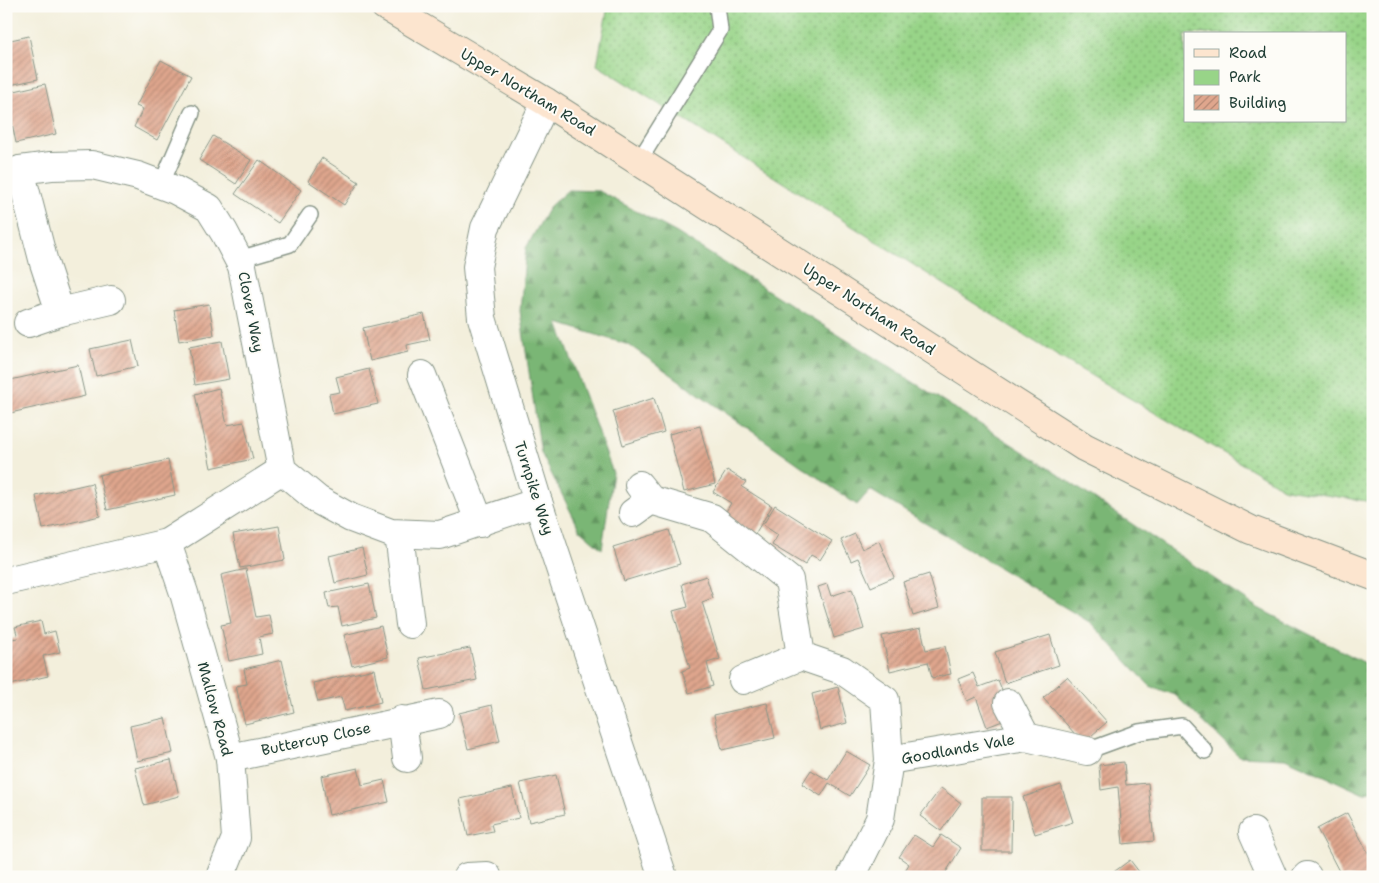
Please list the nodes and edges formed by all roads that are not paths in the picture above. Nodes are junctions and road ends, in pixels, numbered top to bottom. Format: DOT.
graph roads {
  1 [pos="385,6"];
  2 [pos="717,6"];
  3 [pos="546,102"];
  4 [pos="192,113"];
  5 [pos="639,161"];
  6 [pos="13,173"];
  7 [pos="162,185"];
  8 [pos="310,215"];
  9 [pos="239,259"];
  10 [pos="111,300"];
  11 [pos="60,312"];
  12 [pos="28,323"];
  13 [pos="422,376"];
  14 [pos="282,470"];
  15 [pos="641,499"];
  16 [pos="538,502"];
  17 [pos="480,523"];
  18 [pos="399,534"];
  19 [pos="167,544"];
  20 [pos="1373,576"];
  21 [pos="6,581"];
  22 [pos="410,624"];
  23 [pos="801,656"];
  24 [pos="743,680"];
  25 [pos="1008,703"];
  26 [pos="439,714"];
  27 [pos="402,720"];
  28 [pos="1026,737"];
  29 [pos="1205,751"];
  30 [pos="1087,752"];
  31 [pos="230,758"];
  32 [pos="407,758"];
  33 [pos="889,760"];
  34 [pos="1253,832"];
  35 [pos="220,877"];
  36 [pos="663,877"];
  37 [pos="851,877"];
  38 [pos="1273,877"];
  1 -- 3 [label="main road, Upper Northam Road"];
  2 -- 5 [label="lane"];
  3 -- 5 [label="main road, Upper Northam Road"];
  3 -- 16 [label="street, Turnpike Way"];
  4 -- 7 [label="lane"];
  5 -- 20 [label="main road, Upper Northam Road"];
  6 -- 7 [label="street, Clover Way"];
  6 -- 11 [label="street"];
  7 -- 9 [label="street, Clover Way"];
  8 -- 9 [label="lane"];
  9 -- 14 [label="street, Clover Way"];
  10 -- 11 [label="street"];
  11 -- 12 [label="street"];
  13 -- 17 [label="street"];
  14 -- 18 [label="street"];
  14 -- 19 [label="street"];
  15 -- 23 [label="street"];
  16 -- 17 [label="street"];
  16 -- 36 [label="street, Turnpike Way"];
  17 -- 18 [label="street"];
  18 -- 22 [label="street"];
  19 -- 21 [label="street"];
  19 -- 31 [label="street, Mallow Road"];
  23 -- 24 [label="street"];
  23 -- 33 [label="street, Goodlands Vale"];
  25 -- 28 [label="street, Goodlands Vale"];
  26 -- 27 [label="street, Buttercup Close"];
  27 -- 31 [label="street, Buttercup Close"];
  27 -- 32 [label="street"];
  28 -- 30 [label="street, Goodlands Vale"];
  28 -- 33 [label="street, Goodlands Vale"];
  29 -- 30 [label="lane"];
  31 -- 35 [label="street, Mallow Road"];
  33 -- 37 [label="street, Goodlands Vale"];
  34 -- 38 [label="street"];
}
